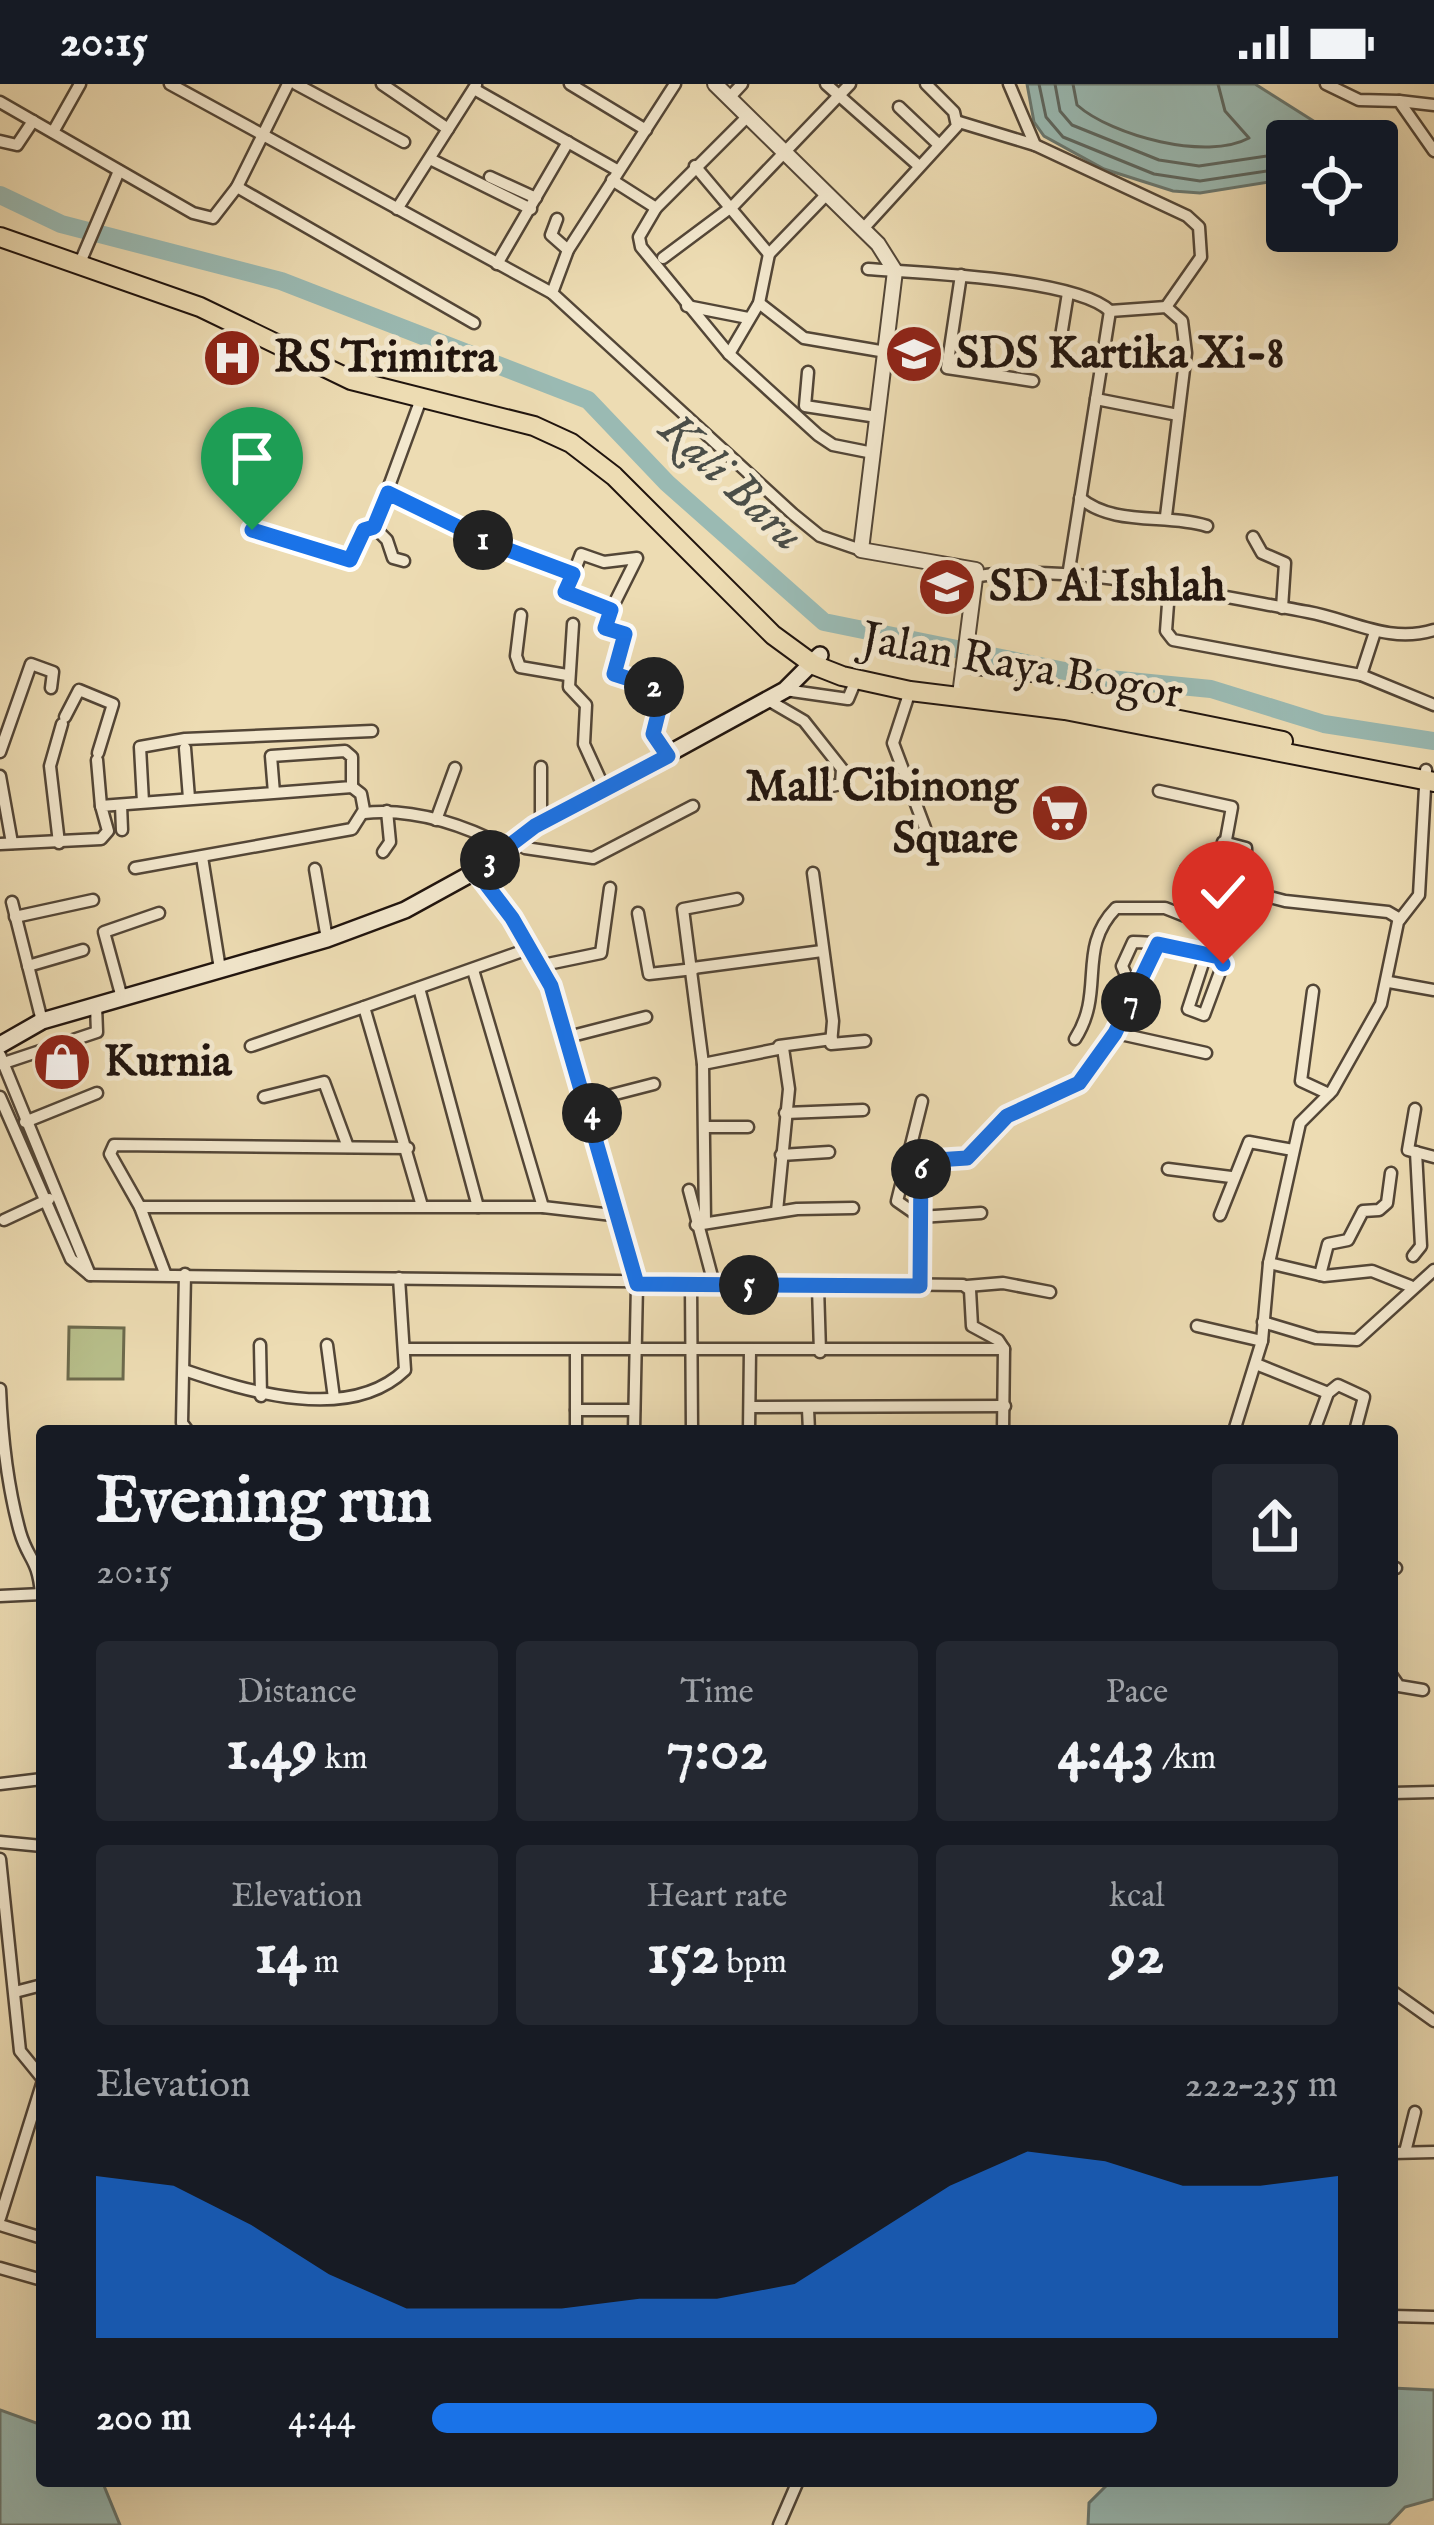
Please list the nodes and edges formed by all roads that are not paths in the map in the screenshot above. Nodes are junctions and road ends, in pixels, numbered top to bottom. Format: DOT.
graph roads {
  1 [pos="80,84"];
  2 [pos="170,84"];
  3 [pos="289,84"];
  4 [pos="382,84"];
  5 [pos="570,84"];
  6 [pos="675,84"];
  7 [pos="715,84"];
  8 [pos="742,84"];
  9 [pos="826,84"];
  10 [pos="850,84"];
  11 [pos="926,84"];
  12 [pos="1009,84"];
  13 [pos="1325,84"];
  14 [pos="475,87"];
  15 [pos="838,97"];
  16 [pos="729,98"];
  17 [pos="1399,100"];
  18 [pos="0,102"];
  19 [pos="1434,105"];
  20 [pos="899,106"];
  21 [pos="746,118"];
  22 [pos="33,121"];
  23 [pos="958,122"];
  24 [pos="448,129"];
  25 [pos="646,130"];
  26 [pos="53,132"];
  27 [pos="264,135"];
  28 [pos="0,141"];
  29 [pos="404,142"];
  30 [pos="568,142"];
  31 [pos="938,144"];
  32 [pos="1035,145"];
  33 [pos="1434,151"];
  34 [pos="784,154"];
  35 [pos="430,159"];
  36 [pos="695,166"];
  37 [pos="919,166"];
  38 [pos="119,171"];
  39 [pos="614,175"];
  40 [pos="490,177"];
  41 [pos="237,187"];
  42 [pos="826,195"];
  43 [pos="533,204"];
  44 [pos="734,206"];
  45 [pos="656,208"];
  46 [pos="397,209"];
  47 [pos="557,218"];
  48 [pos="0,224"];
  49 [pos="862,230"];
  50 [pos="0,237"];
  51 [pos="568,250"];
  52 [pos="83,254"];
  53 [pos="770,254"];
  54 [pos="663,258"];
  55 [pos="496,264"];
  56 [pos="868,269"];
  57 [pos="895,271"];
  58 [pos="961,275"];
  59 [pos="552,293"];
  60 [pos="1068,293"];
  61 [pos="758,303"];
  62 [pos="685,306"];
  63 [pos="1166,308"];
  64 [pos="1110,311"];
  65 [pos="748,318"];
  66 [pos="474,323"];
  67 [pos="287,344"];
  68 [pos="886,352"];
  69 [pos="729,354"];
  70 [pos="1057,361"];
  71 [pos="808,372"];
  72 [pos="1033,381"];
  73 [pos="421,399"];
  74 [pos="1096,399"];
  75 [pos="1178,415"];
  76 [pos="877,417"];
  77 [pos="873,453"];
  78 [pos="388,493"];
  79 [pos="1080,498"];
  80 [pos="1166,516"];
  81 [pos="1207,526"];
  82 [pos="374,527"];
  83 [pos="252,530"];
  84 [pos="1253,537"];
  85 [pos="861,550"];
  86 [pos="404,561"];
  87 [pos="573,574"];
  88 [pos="979,576"];
  89 [pos="1068,576"];
  90 [pos="1168,590"];
  91 [pos="1282,608"];
  92 [pos="611,610"];
  93 [pos="521,615"];
  94 [pos="573,624"];
  95 [pos="1434,630"];
  96 [pos="1375,632"];
  97 [pos="817,660"];
  98 [pos="567,675"];
  99 [pos="1361,675"];
  100 [pos="856,680"];
  101 [pos="51,688"];
  102 [pos="961,689"];
  103 [pos="785,690"];
  104 [pos="21,691"];
  105 [pos="910,691"];
  106 [pos="75,696"];
  107 [pos="768,700"];
  108 [pos="1434,705"];
  109 [pos="372,731"];
  110 [pos="269,736"];
  111 [pos="185,748"];
  112 [pos="0,752"];
  113 [pos="271,756"];
  114 [pos="668,756"];
  115 [pos="541,766"];
  116 [pos="455,768"];
  117 [pos="1430,776"];
  118 [pos="0,781"];
  119 [pos="352,787"];
  120 [pos="605,790"];
  121 [pos="1159,791"];
  122 [pos="274,793"];
  123 [pos="790,795"];
  124 [pos="189,799"];
  125 [pos="143,802"];
  126 [pos="121,805"];
  127 [pos="101,806"];
  128 [pos="693,806"];
  129 [pos="387,811"];
  130 [pos="364,813"];
  131 [pos="436,820"];
  132 [pos="541,823"];
  133 [pos="925,828"];
  134 [pos="122,830"];
  135 [pos="1223,842"];
  136 [pos="6,843"];
  137 [pos="59,843"];
  138 [pos="511,844"];
  139 [pos="382,852"];
  140 [pos="202,856"];
  141 [pos="135,868"];
  142 [pos="315,869"];
  143 [pos="1186,869"];
  144 [pos="476,871"];
  145 [pos="813,873"];
  146 [pos="1219,874"];
  147 [pos="610,888"];
  148 [pos="737,899"];
  149 [pos="93,900"];
  150 [pos="12,902"];
  151 [pos="158,913"];
  152 [pos="638,913"];
  153 [pos="14,917"];
  154 [pos="1400,919"];
  155 [pos="327,939"];
  156 [pos="1158,944"];
  157 [pos="530,948"];
  158 [pos="83,950"];
  159 [pos="822,951"];
  160 [pos="1206,954"];
  161 [pos="542,965"];
  162 [pos="28,966"];
  163 [pos="693,968"];
  164 [pos="220,969"];
  165 [pos="473,970"];
  166 [pos="1389,982"];
  167 [pos="419,988"];
  168 [pos="1434,990"];
  169 [pos="1313,991"];
  170 [pos="1134,994"];
  171 [pos="122,998"];
  172 [pos="96,1006"];
  173 [pos="364,1006"];
  174 [pos="646,1017"];
  175 [pos="42,1022"];
  176 [pos="1115,1033"];
  177 [pos="568,1037"];
  178 [pos="832,1039"];
  179 [pos="1075,1040"];
  180 [pos="865,1041"];
  181 [pos="0,1045"];
  182 [pos="251,1046"];
  183 [pos="779,1046"];
  184 [pos="1206,1053"];
  185 [pos="1,1059"];
  186 [pos="703,1064"];
  187 [pos="654,1084"];
  188 [pos="97,1093"];
  189 [pos="1329,1094"];
  190 [pos="0,1096"];
  191 [pos="264,1097"];
  192 [pos="588,1100"];
  193 [pos="922,1101"];
  194 [pos="1415,1109"];
  195 [pos="863,1111"];
  196 [pos="785,1113"];
  197 [pos="25,1122"];
  198 [pos="705,1127"];
  199 [pos="748,1127"];
  200 [pos="348,1148"];
  201 [pos="408,1148"];
  202 [pos="1293,1150"];
  203 [pos="829,1152"];
  204 [pos="1416,1152"];
  205 [pos="781,1155"];
  206 [pos="1434,1157"];
  207 [pos="915,1162"];
  208 [pos="1168,1168"];
  209 [pos="1391,1173"];
  210 [pos="1231,1177"];
  211 [pos="689,1190"];
  212 [pos="51,1197"];
  213 [pos="422,1206"];
  214 [pos="140,1207"];
  215 [pos="478,1207"];
  216 [pos="543,1207"];
  217 [pos="853,1208"];
  218 [pos="777,1211"];
  219 [pos="981,1214"];
  220 [pos="1220,1215"];
  221 [pos="621,1216"];
  222 [pos="920,1217"];
  223 [pos="4,1220"];
  224 [pos="700,1224"];
  225 [pos="1413,1256"];
  226 [pos="1269,1263"];
  227 [pos="1434,1270"];
  228 [pos="165,1273"];
  229 [pos="185,1274"];
  230 [pos="1320,1275"];
  231 [pos="399,1278"];
  232 [pos="637,1284"];
  233 [pos="714,1284"];
  234 [pos="691,1285"];
  235 [pos="920,1286"];
  236 [pos="967,1286"];
  237 [pos="1410,1286"];
  238 [pos="818,1287"];
  239 [pos="1050,1292"];
  240 [pos="1263,1322"];
  241 [pos="1197,1326"];
  242 [pos="1262,1341"];
  243 [pos="260,1345"];
  244 [pos="327,1345"];
  245 [pos="407,1349"];
  246 [pos="1004,1349"];
  247 [pos="750,1350"];
  248 [pos="693,1351"];
  249 [pos="576,1352"];
  250 [pos="634,1352"];
  251 [pos="820,1352"];
  252 [pos="1256,1364"];
  253 [pos="184,1370"];
  254 [pos="0,1389"];
  255 [pos="1328,1393"];
  256 [pos="261,1396"];
  257 [pos="334,1398"];
  258 [pos="1005,1406"];
  259 [pos="750,1407"];
  260 [pos="808,1409"];
  261 [pos="576,1410"];
  262 [pos="634,1410"];
  263 [pos="184,1425"];
  264 [pos="576,1425"];
  265 [pos="634,1425"];
  266 [pos="692,1425"];
  267 [pos="749,1425"];
  268 [pos="809,1425"];
  269 [pos="1004,1425"];
  270 [pos="1236,1425"];
  271 [pos="1316,1425"];
  272 [pos="1357,1425"];
  273 [pos="36,1552"];
  274 [pos="36,1594"];
  275 [pos="0,1596"];
  276 [pos="1398,1684"];
  277 [pos="1423,1690"];
  278 [pos="36,1780"];
  279 [pos="0,1784"];
  280 [pos="1434,1792"];
  281 [pos="1398,1793"];
  282 [pos="0,1842"];
  283 [pos="36,1845"];
  284 [pos="0,1859"];
  285 [pos="36,1988"];
  286 [pos="1398,1995"];
  287 [pos="0,1996"];
  288 [pos="16,1996"];
  289 [pos="1434,2021"];
  290 [pos="36,2073"];
  291 [pos="36,2105"];
  292 [pos="1415,2112"];
  293 [pos="27,2140"];
  294 [pos="36,2143"];
  295 [pos="1434,2152"];
  296 [pos="1398,2153"];
  297 [pos="0,2222"];
  298 [pos="36,2236"];
  299 [pos="0,2268"];
  300 [pos="36,2278"];
  301 [pos="1398,2316"];
  302 [pos="1434,2317"];
  303 [pos="795,2487"];
  304 [pos="779,2525"];
  1 -- 26 [label="street"];
  2 -- 27 [label="street"];
  3 -- 27 [label="street"];
  3 -- 29 [label="street"];
  4 -- 24 [label="street"];
  5 -- 25 [label="street"];
  6 -- 25 [label="street"];
  7 -- 16 [label="street"];
  8 -- 16 [label="street"];
  9 -- 15 [label="street"];
  10 -- 15 [label="street"];
  11 -- 23 [label="street"];
  12 -- 32 [label="street"];
  13 -- 17 [label="street"];
  14 -- 24 [label="street"];
  14 -- 30 [label="street"];
  15 -- 34 [label="street"];
  15 -- 37 [label="street"];
  16 -- 21 [label="street"];
  17 -- 19 [label="street"];
  17 -- 33 [label="street"];
  18 -- 22 [label="street"];
  20 -- 31 [label="street"];
  21 -- 34 [label="street"];
  21 -- 36 [label="street"];
  22 -- 26 [label="street"];
  22 -- 28 [label="street"];
  23 -- 31 [label="street"];
  23 -- 32 [label="street"];
  24 -- 35 [label="street"];
  25 -- 39 [label="street"];
  26 -- 38 [label="street"];
  27 -- 41 [label="street"];
  27 -- 46 [label="street"];
  30 -- 39 [label="street"];
  30 -- 43 [label="street"];
  31 -- 37 [label="street"];
  32 -- 63 [label="street"];
  34 -- 42 [label="street"];
  34 -- 44 [label="street"];
  35 -- 43 [label="street"];
  35 -- 46 [label="street"];
  36 -- 44 [label="street"];
  36 -- 45 [label="street"];
  37 -- 49 [label="street"];
  38 -- 41 [label="street"];
  38 -- 52 [label="street"];
  39 -- 45 [label="street"];
  39 -- 51 [label="street"];
  40 -- 43 [label="street"];
  41 -- 66 [label="street"];
  42 -- 49 [label="street"];
  42 -- 53 [label="street"];
  43 -- 55 [label="street"];
  44 -- 53 [label="street"];
  44 -- 54 [label="street"];
  45 -- 62 [label="street"];
  46 -- 55 [label="street"];
  47 -- 51 [label="street"];
  48 -- 52 [label="highway, Jalan Raya Bogor"];
  49 -- 57 [label="street"];
  50 -- 52 [label="highway, Jalan Raya Bogor"];
  51 -- 59 [label="street"];
  52 -- 67 [label="highway, Jalan Raya Bogor"];
  53 -- 61 [label="street"];
  55 -- 59 [label="street"];
  56 -- 57 [label="street"];
  57 -- 58 [label="street"];
  57 -- 68 [label="street"];
  58 -- 60 [label="street"];
  58 -- 72 [label="street"];
  59 -- 85 [label="street"];
  60 -- 64 [label="street"];
  60 -- 70 [label="street"];
  61 -- 65 [label="street"];
  61 -- 68 [label="street"];
  62 -- 65 [label="street"];
  62 -- 69 [label="street"];
  63 -- 64 [label="street"];
  63 -- 75 [label="street"];
  64 -- 74 [label="street"];
  65 -- 69 [label="street"];
  67 -- 73 [label="highway, Jalan Raya Bogor"];
  67 -- 97 [label="highway, Jalan Raya Bogor"];
  68 -- 76 [label="street"];
  69 -- 77 [label="street"];
  71 -- 76 [label="street"];
  73 -- 78 [label="street"];
  73 -- 97 [label="highway, Jalan Raya Bogor"];
  74 -- 75 [label="street"];
  74 -- 79 [label="street"];
  75 -- 80 [label="street"];
  76 -- 77 [label="street"];
  77 -- 85 [label="street"];
  78 -- 82 [label="street"];
  78 -- 87 [label="street"];
  79 -- 80 [label="street"];
  79 -- 89 [label="street"];
  80 -- 81 [label="street"];
  82 -- 83 [label="street"];
  82 -- 86 [label="street"];
  84 -- 91 [label="street"];
  85 -- 88 [label="street"];
  87 -- 92 [label="street"];
  87 -- 92 [label="street"];
  88 -- 89 [label="street"];
  88 -- 102 [label="street"];
  89 -- 90 [label="street"];
  90 -- 91 [label="street"];
  90 -- 99 [label="street"];
  91 -- 96 [label="street"];
  92 -- 114 [label="street"];
  93 -- 98 [label="street"];
  94 -- 98 [label="street"];
  95 -- 96 [label="street"];
  96 -- 99 [label="street"];
  97 -- 100 [label="highway, Jalan Raya Bogor"];
  97 -- 102 [label="highway, Jalan Raya Bogor"];
  97 -- 103 [label="main road"];
  98 -- 120 [label="street"];
  99 -- 108 [label="street"];
  100 -- 103 [label="street"];
  100 -- 105 [label="highway, Jalan Raya Bogor"];
  101 -- 104 [label="street"];
  101 -- 104 [label="street"];
  101 -- 106 [label="street"];
  102 -- 105 [label="highway, Jalan Raya Bogor"];
  102 -- 117 [label="highway, Jalan Raya Bogor"];
  103 -- 107 [label="main road"];
  104 -- 112 [label="street"];
  105 -- 133 [label="street"];
  106 -- 127 [label="street"];
  106 -- 137 [label="street"];
  107 -- 114 [label="main road"];
  107 -- 123 [label="street"];
  109 -- 110 [label="street"];
  110 -- 113 [label="street"];
  110 -- 125 [label="street"];
  111 -- 124 [label="street"];
  113 -- 119 [label="street"];
  113 -- 122 [label="street"];
  114 -- 120 [label="main road"];
  115 -- 132 [label="street"];
  116 -- 131 [label="street"];
  117 -- 154 [label="street"];
  118 -- 136 [label="street"];
  119 -- 122 [label="street"];
  119 -- 130 [label="street"];
  120 -- 132 [label="main road"];
  121 -- 135 [label="street"];
  122 -- 124 [label="street"];
  124 -- 125 [label="street"];
  125 -- 126 [label="street"];
  126 -- 127 [label="street"];
  126 -- 134 [label="street"];
  127 -- 137 [label="street"];
  128 -- 138 [label="street"];
  129 -- 130 [label="street"];
  129 -- 131 [label="street"];
  129 -- 139 [label="street"];
  130 -- 140 [label="street"];
  131 -- 138 [label="street"];
  132 -- 138 [label="main road"];
  135 -- 146 [label="street"];
  135 -- 154 [label="street"];
  136 -- 137 [label="street"];
  138 -- 144 [label="main road"];
  140 -- 141 [label="street"];
  140 -- 164 [label="street"];
  142 -- 155 [label="street"];
  143 -- 146 [label="street"];
  144 -- 155 [label="main road"];
  144 -- 157 [label="street"];
  145 -- 159 [label="street"];
  146 -- 179 [label="street"];
  147 -- 161 [label="street"];
  148 -- 163 [label="street"];
  149 -- 153 [label="street"];
  150 -- 153 [label="street"];
  151 -- 171 [label="street"];
  152 -- 163 [label="street"];
  153 -- 162 [label="street"];
  154 -- 166 [label="street"];
  155 -- 164 [label="main road"];
  156 -- 160 [label="street"];
  156 -- 170 [label="street"];
  156 -- 170 [label="street"];
  157 -- 161 [label="street"];
  157 -- 165 [label="street"];
  158 -- 162 [label="street"];
  159 -- 163 [label="street"];
  159 -- 178 [label="street"];
  160 -- 160 [label="street"];
  161 -- 177 [label="street"];
  162 -- 175 [label="street"];
  163 -- 186 [label="street"];
  164 -- 171 [label="main road"];
  165 -- 167 [label="street"];
  165 -- 216 [label="street"];
  166 -- 168 [label="street"];
  166 -- 189 [label="street"];
  167 -- 173 [label="street"];
  167 -- 215 [label="street"];
  169 -- 189 [label="street"];
  170 -- 176 [label="street"];
  171 -- 172 [label="main road"];
  172 -- 175 [label="main road"];
  172 -- 185 [label="street"];
  173 -- 182 [label="street"];
  173 -- 201 [label="street"];
  174 -- 177 [label="street"];
  175 -- 181 [label="main road"];
  176 -- 184 [label="street"];
  176 -- 207 [label="street"];
  177 -- 192 [label="street"];
  178 -- 180 [label="street"];
  178 -- 183 [label="street"];
  183 -- 186 [label="street"];
  183 -- 196 [label="street"];
  185 -- 197 [label="street"];
  186 -- 198 [label="street"];
  187 -- 192 [label="street"];
  188 -- 197 [label="street"];
  189 -- 202 [label="street"];
  190 -- 212 [label="street"];
  191 -- 200 [label="street"];
  192 -- 221 [label="street"];
  193 -- 207 [label="street"];
  194 -- 204 [label="street"];
  195 -- 196 [label="street"];
  196 -- 205 [label="street"];
  197 -- 212 [label="street"];
  198 -- 199 [label="street"];
  198 -- 224 [label="street"];
  200 -- 201 [label="street"];
  200 -- 214 [label="street"];
  201 -- 213 [label="street"];
  202 -- 210 [label="street"];
  202 -- 226 [label="street"];
  203 -- 205 [label="street"];
  204 -- 206 [label="street"];
  204 -- 225 [label="street"];
  205 -- 218 [label="street"];
  207 -- 222 [label="street"];
  207 -- 222 [label="street"];
  208 -- 210 [label="street"];
  209 -- 230 [label="street"];
  210 -- 220 [label="street"];
  211 -- 224 [label="street"];
  212 -- 223 [label="street"];
  212 -- 228 [label="street"];
  213 -- 214 [label="street"];
  213 -- 215 [label="street"];
  214 -- 228 [label="street"];
  215 -- 216 [label="street"];
  216 -- 221 [label="street"];
  217 -- 218 [label="street"];
  218 -- 224 [label="street"];
  219 -- 222 [label="street"];
  221 -- 232 [label="street"];
  222 -- 235 [label="street"];
  224 -- 233 [label="street"];
  226 -- 230 [label="street"];
  226 -- 240 [label="street"];
  227 -- 237 [label="street"];
  228 -- 229 [label="street"];
  229 -- 231 [label="street"];
  229 -- 253 [label="street"];
  230 -- 237 [label="street"];
  231 -- 232 [label="street"];
  231 -- 245 [label="street"];
  232 -- 234 [label="street"];
  232 -- 250 [label="street"];
  233 -- 234 [label="street"];
  233 -- 238 [label="street"];
  234 -- 248 [label="street"];
  235 -- 236 [label="street"];
  235 -- 238 [label="street"];
  236 -- 239 [label="street"];
  236 -- 246 [label="street"];
  237 -- 240 [label="street"];
  238 -- 251 [label="street"];
  240 -- 242 [label="street"];
  241 -- 242 [label="street"];
  242 -- 252 [label="street"];
  243 -- 256 [label="street"];
  244 -- 257 [label="street"];
  245 -- 249 [label="street"];
  245 -- 257 [label="street"];
  246 -- 251 [label="street"];
  246 -- 258 [label="street"];
  247 -- 248 [label="street"];
  247 -- 251 [label="street"];
  247 -- 259 [label="street"];
  248 -- 250 [label="street"];
  248 -- 266 [label="street"];
  249 -- 250 [label="street"];
  249 -- 261 [label="street"];
  250 -- 262 [label="street"];
  252 -- 255 [label="street"];
  252 -- 270 [label="street"];
  253 -- 256 [label="street"];
  253 -- 263 [label="street"];
  254 -- 273 [label="street"];
  255 -- 271 [label="street"];
  255 -- 272 [label="street"];
  256 -- 257 [label="street"];
  258 -- 260 [label="street"];
  258 -- 269 [label="street"];
  259 -- 260 [label="street"];
  259 -- 267 [label="street"];
  260 -- 268 [label="street"];
  261 -- 262 [label="street"];
  261 -- 264 [label="street"];
  262 -- 265 [label="street"];
  274 -- 275 [label="street"];
  276 -- 277 [label="street"];
  278 -- 279 [label="street"];
  280 -- 281 [label="street"];
  282 -- 283 [label="street"];
  284 -- 288 [label="street"];
  285 -- 288 [label="street"];
  286 -- 289 [label="street"];
  287 -- 288 [label="street"];
  288 -- 290 [label="street"];
  291 -- 293 [label="street"];
  292 -- 296 [label="street"];
  293 -- 294 [label="street"];
  293 -- 297 [label="street"];
  295 -- 296 [label="street"];
  297 -- 298 [label="street"];
  299 -- 300 [label="street"];
  301 -- 302 [label="street"];
  303 -- 304 [label="street"];
}
